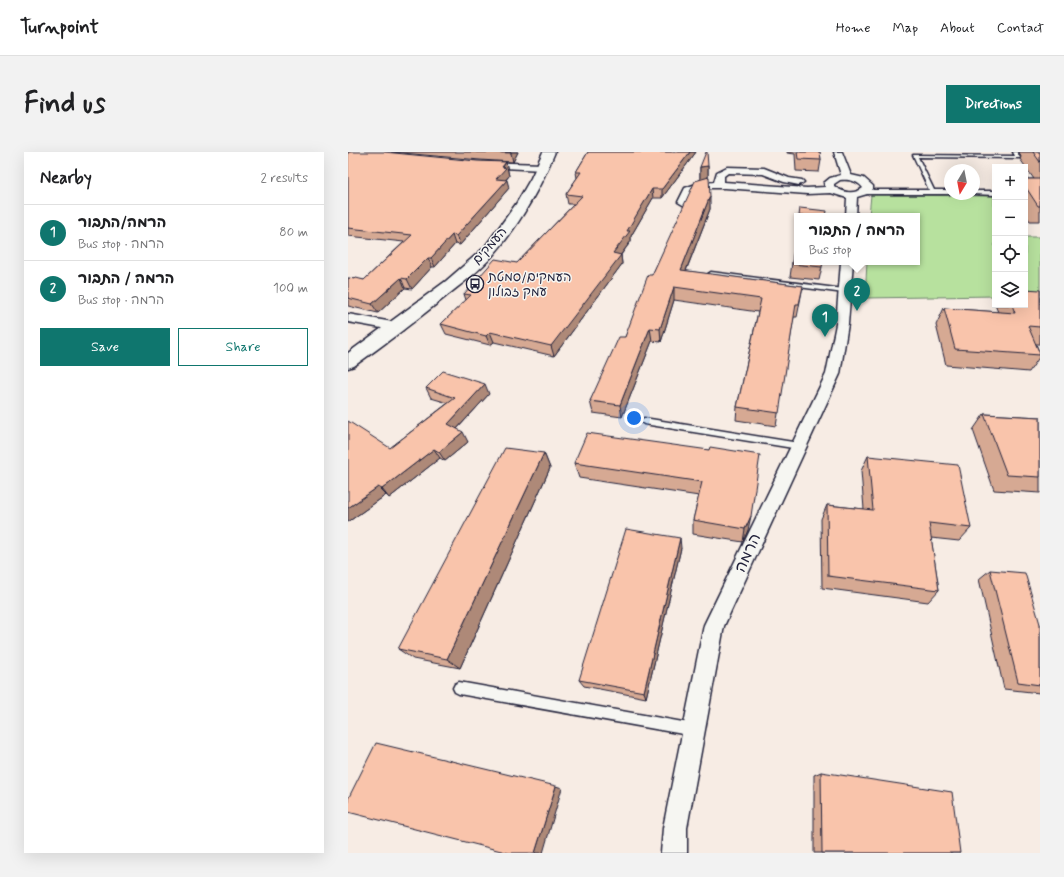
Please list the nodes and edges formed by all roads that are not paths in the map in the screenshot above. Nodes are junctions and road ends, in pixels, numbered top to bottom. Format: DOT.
graph roads {
  1 [pos="549,152"];
  2 [pos="838,152"];
  3 [pos="1015,152"];
  4 [pos="472,164"];
  5 [pos="543,167"];
  6 [pos="847,177"];
  7 [pos="799,182"];
  8 [pos="719,186"];
  9 [pos="832,190"];
  10 [pos="865,192"];
  11 [pos="932,192"];
  12 [pos="944,192"];
  13 [pos="980,193"];
  14 [pos="992,193"];
  15 [pos="852,195"];
  16 [pos="683,202"];
  17 [pos="851,213"];
  18 [pos="847,265"];
  19 [pos="702,273"];
  20 [pos="844,291"];
  21 [pos="348,318"];
  22 [pos="398,327"];
  23 [pos="348,362"];
  24 [pos="644,421"];
  25 [pos="799,446"];
  26 [pos="459,688"];
  27 [pos="694,730"];
  28 [pos="674,853"];
  1 -- 5 [label="street, העמקים"];
  2 -- 6 [label="street"];
  3 -- 11 [label="lane"];
  4 -- 5 [label="street"];
  5 -- 22 [label="street, העמקים"];
  6 -- 9 [label="street"];
  6 -- 10 [label="street"];
  7 -- 8 [label="street"];
  8 -- 9 [label="street"];
  8 -- 16 [label="street"];
  9 -- 15 [label="street"];
  10 -- 11 [label="lane"];
  10 -- 15 [label="street"];
  11 -- 12 [label="lane"];
  13 -- 14 [label="lane"];
  15 -- 17 [label="street"];
  18 -- 20 [label="street, הרמה"];
  19 -- 20 [label="lane"];
  20 -- 25 [label="street, הרמה"];
  21 -- 22 [label="street"];
  22 -- 23 [label="street, העמקים"];
  24 -- 25 [label="lane"];
  25 -- 27 [label="street, הרמה"];
  26 -- 27 [label="lane"];
  27 -- 28 [label="street, הרמה"];
}
